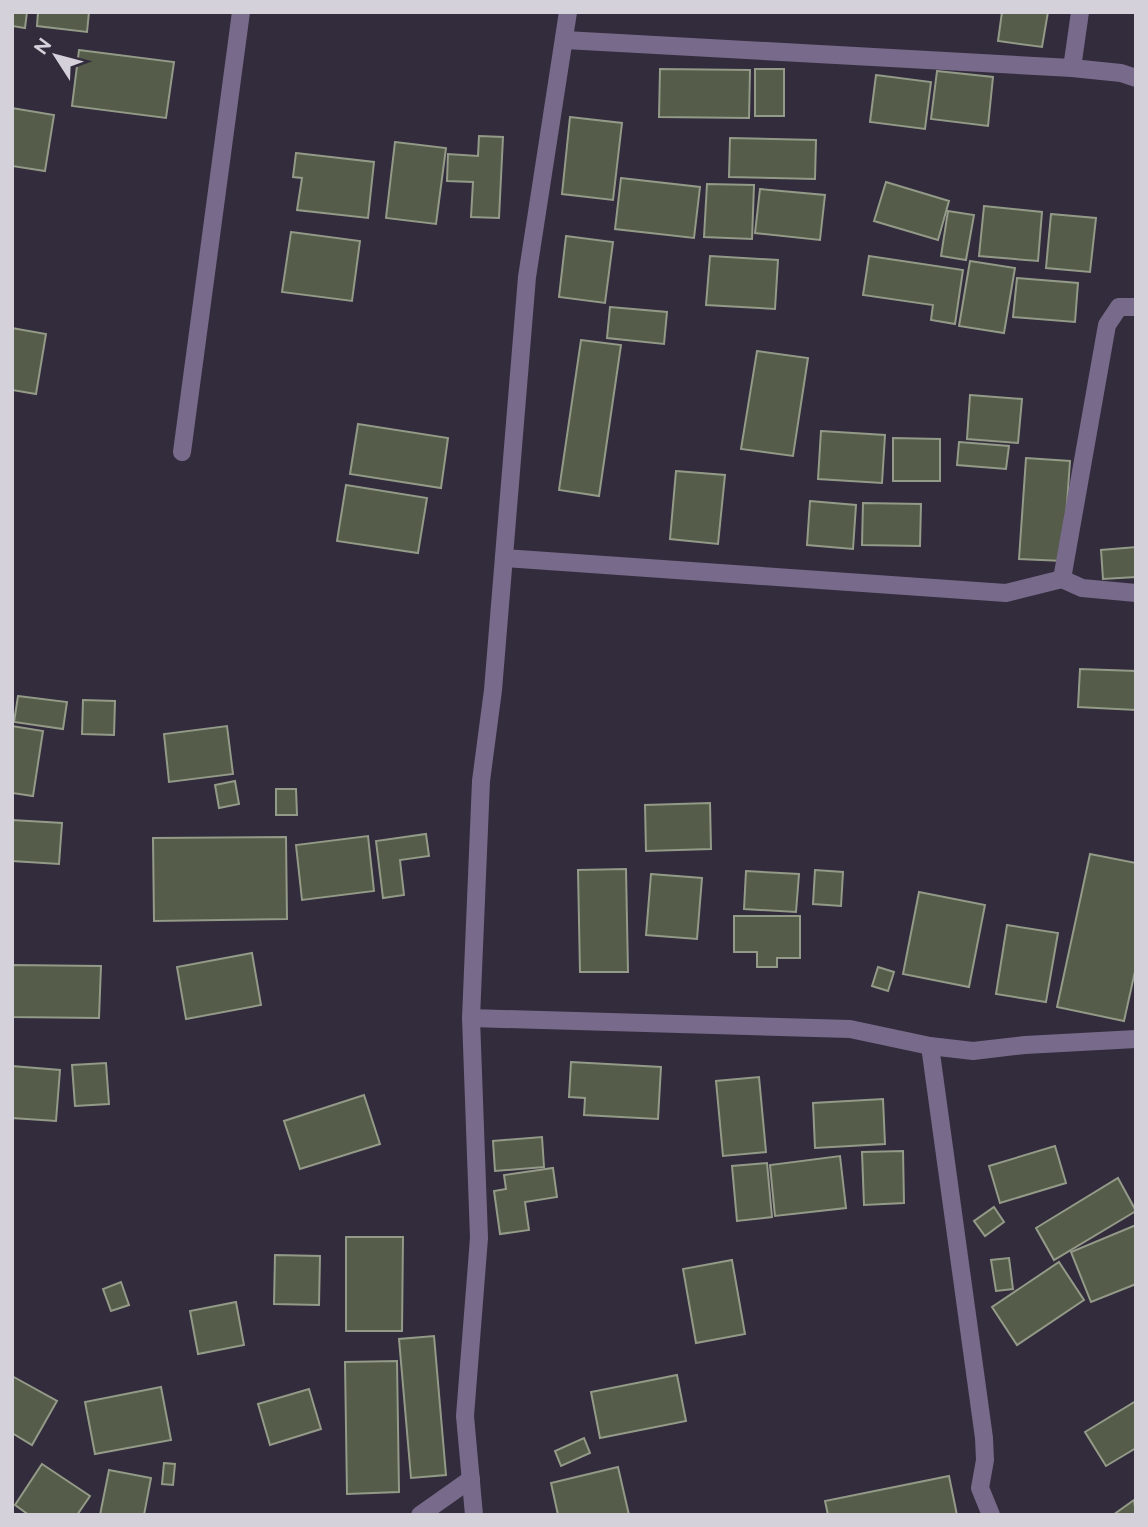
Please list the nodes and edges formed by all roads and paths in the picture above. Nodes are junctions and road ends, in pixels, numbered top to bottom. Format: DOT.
graph roads {
  1 [pos="241,12"];
  2 [pos="568,12"];
  3 [pos="1080,12"];
  4 [pos="565,40"];
  5 [pos="1072,68"];
  6 [pos="1136,78"];
  7 [pos="1136,307"];
  8 [pos="182,452"];
  9 [pos="504,558"];
  10 [pos="1062,579"];
  11 [pos="1136,593"];
  12 [pos="471,1017"];
  13 [pos="1136,1039"];
  14 [pos="930,1046"];
  15 [pos="471,1479"];
  16 [pos="420,1515"];
  17 [pos="474,1515"];
  18 [pos="991,1515"];
  1 -- 8 [label="street"];
  2 -- 4 [label="street"];
  3 -- 5 [label="street"];
  4 -- 5 [label="street"];
  4 -- 9 [label="street"];
  5 -- 6 [label="street"];
  7 -- 10 [label="street"];
  9 -- 10 [label="street"];
  9 -- 12 [label="street"];
  10 -- 11 [label="street"];
  12 -- 14 [label="street"];
  12 -- 15 [label="street"];
  13 -- 14 [label="street"];
  14 -- 18 [label="street"];
  15 -- 16 [label="street"];
  15 -- 17 [label="street"];
}
